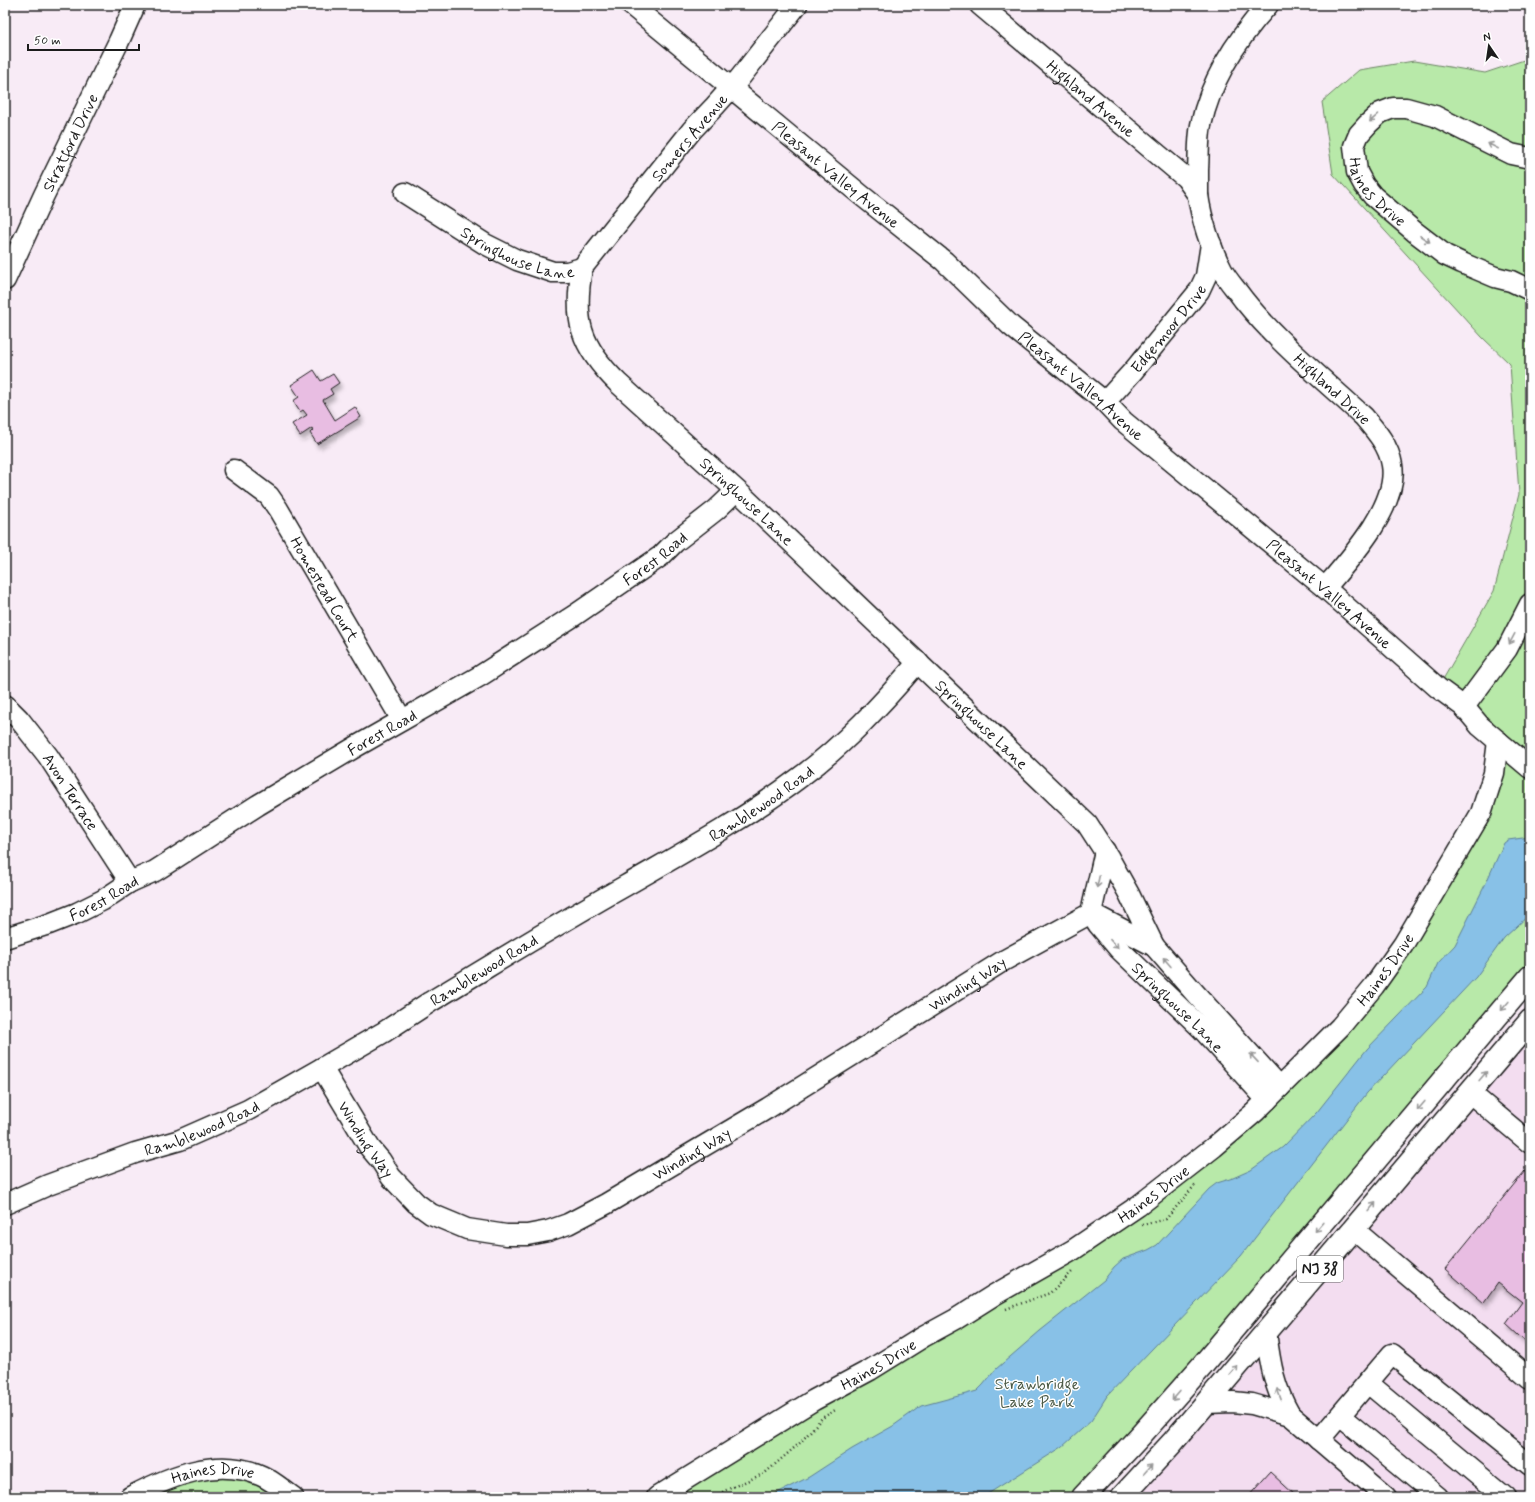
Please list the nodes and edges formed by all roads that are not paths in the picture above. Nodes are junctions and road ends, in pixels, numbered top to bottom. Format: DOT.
graph roads {
  1 [pos="135,5"];
  2 [pos="631,5"];
  3 [pos="797,5"];
  4 [pos="980,5"];
  5 [pos="1268,5"];
  6 [pos="731,88"];
  7 [pos="1530,158"];
  8 [pos="405,193"];
  9 [pos="1198,195"];
  10 [pos="1211,244"];
  11 [pos="582,268"];
  12 [pos="5,280"];
  13 [pos="1530,290"];
  14 [pos="1105,402"];
  15 [pos="234,470"];
  16 [pos="736,490"];
  17 [pos="1325,588"];
  18 [pos="1530,604"];
  19 [pos="918,662"];
  20 [pos="5,705"];
  21 [pos="1464,707"];
  22 [pos="402,720"];
  23 [pos="1498,741"];
  24 [pos="1530,768"];
  25 [pos="1104,851"];
  26 [pos="130,882"];
  27 [pos="1092,913"];
  28 [pos="5,938"];
  29 [pos="1154,946"];
  30 [pos="1530,976"];
  31 [pos="1530,1021"];
  32 [pos="322,1068"];
  33 [pos="1469,1092"];
  34 [pos="1274,1094"];
  35 [pos="1530,1143"];
  36 [pos="5,1204"];
  37 [pos="1353,1229"];
  38 [pos="1266,1332"];
  39 [pos="1530,1379"];
  40 [pos="1368,1384"];
  41 [pos="1206,1404"];
  42 [pos="1290,1415"];
  43 [pos="1340,1416"];
  44 [pos="1320,1440"];
  45 [pos="1530,1465"];
  46 [pos="130,1497"];
  47 [pos="293,1497"];
  48 [pos="657,1497"];
  49 [pos="1083,1497"];
  50 [pos="1122,1497"];
  51 [pos="1386,1497"];
  52 [pos="1438,1497"];
  53 [pos="1505,1497"];
  1 -- 12 [label="street, Stratford Drive"];
  2 -- 6 [label="street, Pleasant Valley Avenue"];
  3 -- 6 [label="street, Somers Avenue"];
  4 -- 9 [label="street, Highland Avenue"];
  5 -- 9 [label="street"];
  6 -- 11 [label="street, Somers Avenue"];
  6 -- 14 [label="street, Pleasant Valley Avenue"];
  7 -- 13 [label="street, Haines Drive, one-way"];
  8 -- 11 [label="street, Springhouse Lane"];
  9 -- 10 [label="street, Highland Drive"];
  10 -- 14 [label="street, Edgemoor Drive"];
  10 -- 17 [label="street, Highland Drive"];
  11 -- 16 [label="street, Springhouse Lane"];
  14 -- 17 [label="street, Pleasant Valley Avenue"];
  15 -- 22 [label="street, Homestead Court"];
  16 -- 19 [label="street, Springhouse Lane"];
  16 -- 22 [label="street, Forest Road"];
  17 -- 21 [label="street, Pleasant Valley Avenue"];
  18 -- 21 [label="street, one-way"];
  19 -- 25 [label="street, Springhouse Lane"];
  19 -- 32 [label="street, Ramblewood Road"];
  20 -- 26 [label="street, Avon Terrace"];
  21 -- 23 [label="street, Pleasant Valley Avenue"];
  22 -- 26 [label="street, Forest Road"];
  23 -- 24 [label="street, Pleasant Valley Avenue"];
  23 -- 34 [label="street, Haines Drive"];
  25 -- 27 [label="street, one-way"];
  25 -- 29 [label="street, Springhouse Lane"];
  26 -- 28 [label="street, Forest Road"];
  27 -- 29 [label="street, Springhouse Lane"];
  27 -- 32 [label="street, Winding Way"];
  27 -- 34 [label="street, Springhouse Lane, one-way"];
  34 -- 29 [label="street, Springhouse Lane, one-way"];
  30 -- 49 [label="highway, NJ 38, one-way"];
  33 -- 31 [label="highway, NJ 38, one-way"];
  32 -- 36 [label="street, Ramblewood Road"];
  33 -- 35 [label="street"];
  37 -- 33 [label="highway, NJ 38, one-way"];
  34 -- 48 [label="street, Haines Drive"];
  37 -- 38 [label="highway, NJ 38"];
  37 -- 39 [label="street"];
  41 -- 38 [label="highway, NJ 38, one-way"];
  42 -- 38 [label="street, one-way"];
  40 -- 43 [label="street"];
  40 -- 45 [label="street"];
  40 -- 53 [label="street"];
  41 -- 42 [label="street"];
  50 -- 41 [label="highway, NJ 38, one-way"];
  42 -- 44 [label="street"];
  43 -- 44 [label="street"];
  43 -- 52 [label="street"];
  44 -- 51 [label="street"];
  46 -- 47 [label="street, Haines Drive"];
}
